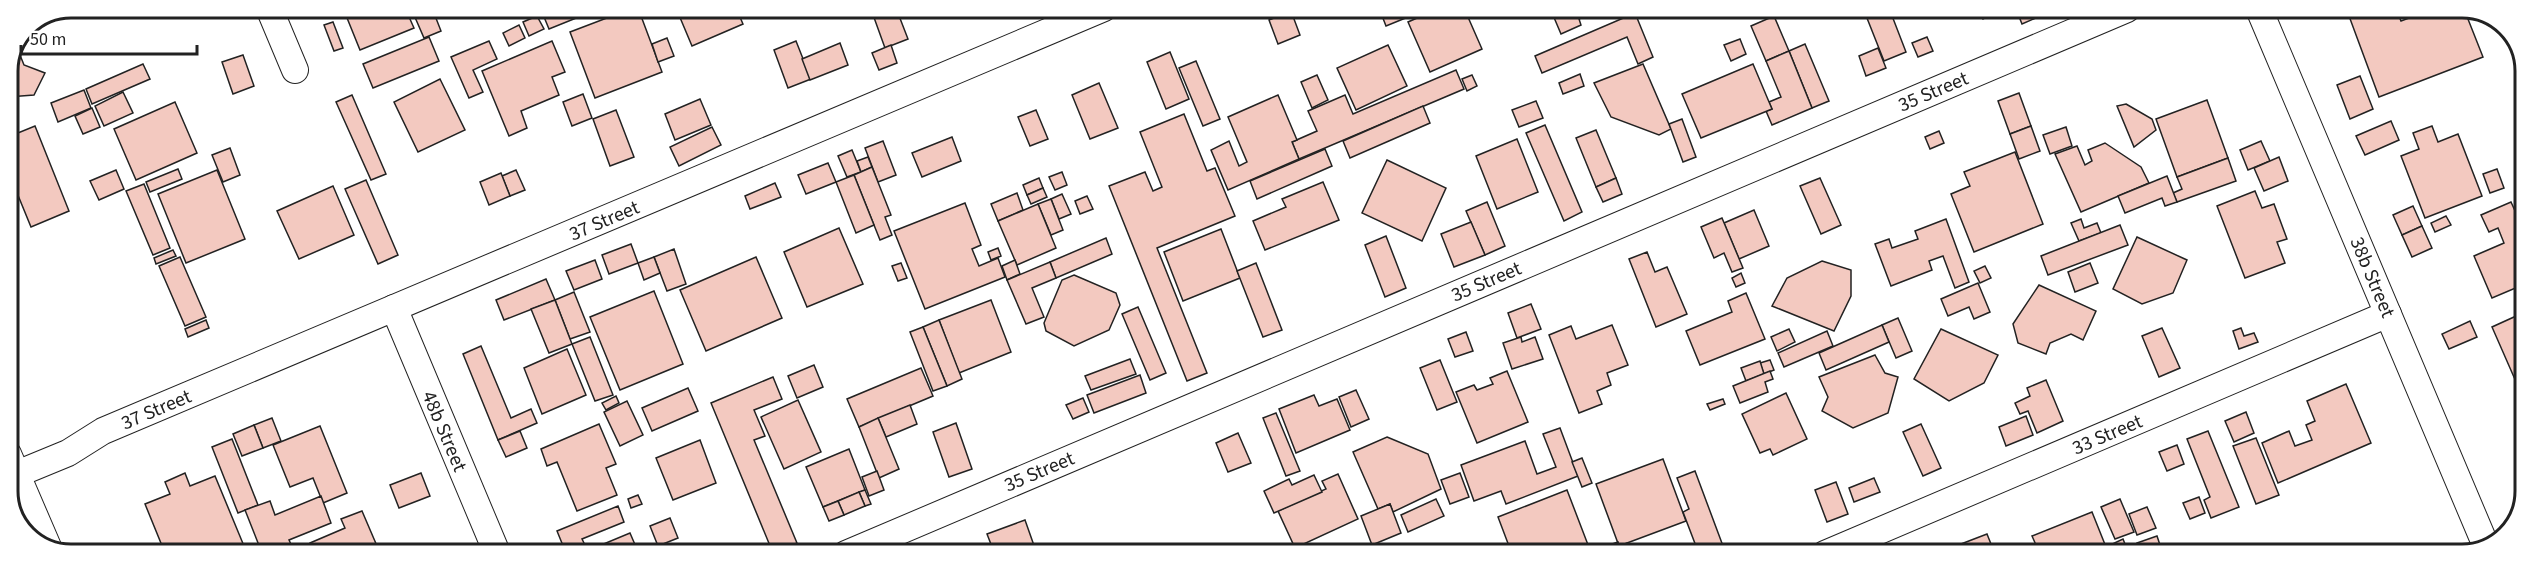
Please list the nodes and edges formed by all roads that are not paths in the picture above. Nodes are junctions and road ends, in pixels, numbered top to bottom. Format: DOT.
graph roads {
  1 [pos="273,18"];
  2 [pos="1080,18"];
  3 [pos="2106,18"];
  4 [pos="2263,18"];
  5 [pos="295,70"];
  6 [pos="394,308"];
  7 [pos="2388,314"];
  8 [pos="18,459"];
  9 [pos="18,476"];
  10 [pos="44,537"];
  11 [pos="2483,540"];
  12 [pos="493,544"];
  13 [pos="870,544"];
  14 [pos="1848,544"];
  1 -- 5 [label="street"];
  2 -- 6 [label="street, 37 Street"];
  3 -- 13 [label="street, 35 Street"];
  4 -- 7 [label="street, 38b Street"];
  6 -- 8 [label="street, 37 Street"];
  6 -- 12 [label="street, 48b Street"];
  7 -- 11 [label="street, 38b Street"];
  7 -- 14 [label="street, 33 Street"];
  9 -- 10 [label="street"];
}
